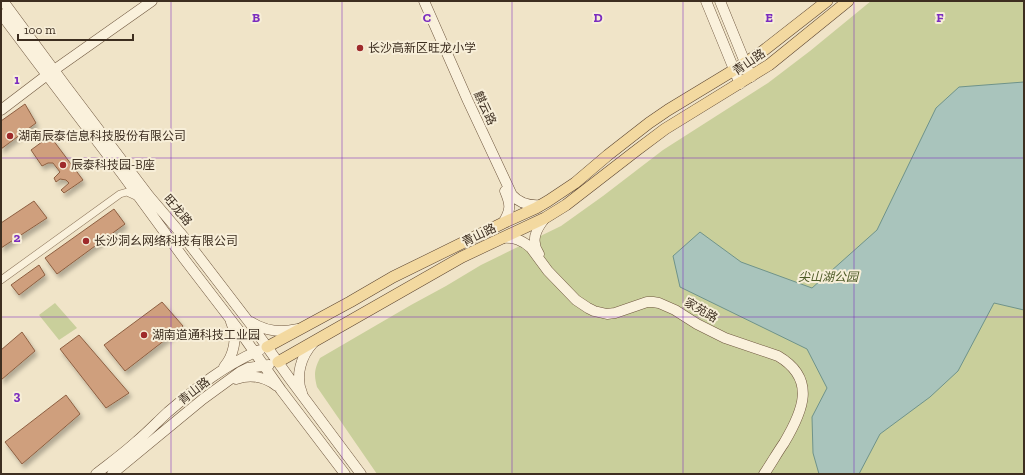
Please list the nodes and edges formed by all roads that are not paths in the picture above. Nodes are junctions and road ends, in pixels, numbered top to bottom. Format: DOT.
graph roads {
  1 [pos="3,1"];
  2 [pos="146,1"];
  3 [pos="152,1"];
  4 [pos="420,1"];
  5 [pos="424,1"];
  6 [pos="706,1"];
  7 [pos="720,1"];
  8 [pos="827,1"];
  9 [pos="848,1"];
  10 [pos="1,14"];
  11 [pos="745,64"];
  12 [pos="734,70"];
  13 [pos="49,71"];
  14 [pos="751,77"];
  15 [pos="740,84"];
  16 [pos="1,105"];
  17 [pos="1,110"];
  18 [pos="122,174"];
  19 [pos="141,199"];
  20 [pos="541,205"];
  21 [pos="545,218"];
  22 [pos="503,223"];
  23 [pos="502,238"];
  24 [pos="1,276"];
  25 [pos="1,280"];
  26 [pos="242,313"];
  27 [pos="227,315"];
  28 [pos="308,325"];
  29 [pos="317,339"];
  30 [pos="267,347"];
  31 [pos="254,352"];
  32 [pos="278,362"];
  33 [pos="264,366"];
  34 [pos="221,371"];
  35 [pos="221,386"];
  36 [pos="281,390"];
  37 [pos="305,398"];
  38 [pos="96,474"];
  39 [pos="112,474"];
  40 [pos="345,474"];
  41 [pos="361,474"];
  42 [pos="764,474"];
  43 [pos="768,474"];
  1 -- 13 [label="main road, 旺龙路"];
  2 -- 13 [label="main road"];
  3 -- 13 [label="main road"];
  4 -- 22 [label="main road, 麒云路"];
  5 -- 20 [label="main road, 麒云路"];
  6 -- 12 [label="main road"];
  7 -- 11 [label="main road"];
  8 -- 11 [label="main road, 青山路"];
  9 -- 14 [label="main road, 青山路"];
  10 -- 13 [label="main road, 旺龙路"];
  11 -- 12 [label="main road, 青山路"];
  11 -- 14 [label="main road"];
  12 -- 15 [label="main road"];
  12 -- 20 [label="main road, 青山路"];
  13 -- 16 [label="main road"];
  13 -- 17 [label="main road"];
  13 -- 18 [label="main road, 旺龙路"];
  13 -- 26 [label="main road, 旺龙路"];
  14 -- 15 [label="main road, 青山路"];
  15 -- 21 [label="main road, 青山路"];
  18 -- 19 [label="main road, 旺龙路"];
  18 -- 24 [label="street"];
  19 -- 25 [label="street"];
  19 -- 27 [label="main road, 旺龙路"];
  20 -- 22 [label="main road, 青山路"];
  21 -- 23 [label="main road, 青山路"];
  21 -- 43 [label="main road, 家苑路"];
  22 -- 28 [label="main road, 青山路"];
  23 -- 29 [label="main road, 青山路"];
  23 -- 42 [label="main road, 家苑路"];
  26 -- 28 [label="main road"];
  26 -- 30 [label="main road, 旺龙路"];
  27 -- 31 [label="main road, 旺龙路"];
  27 -- 34 [label="main road"];
  28 -- 30 [label="main road, 青山路"];
  29 -- 32 [label="main road, 青山路"];
  29 -- 37 [label="main road"];
  30 -- 31 [label="main road, 青山路"];
  30 -- 32 [label="main road, 旺龙路"];
  31 -- 33 [label="main road, 旺龙路"];
  31 -- 34 [label="main road, 青山路"];
  32 -- 33 [label="main road, 青山路"];
  32 -- 37 [label="main road, 旺龙路"];
  33 -- 35 [label="main road, 青山路"];
  33 -- 36 [label="main road, 旺龙路"];
  34 -- 38 [label="main road, 青山路"];
  35 -- 36 [label="main road"];
  35 -- 39 [label="main road, 青山路"];
  36 -- 40 [label="main road, 旺龙路"];
  37 -- 41 [label="main road, 旺龙路"];
}
